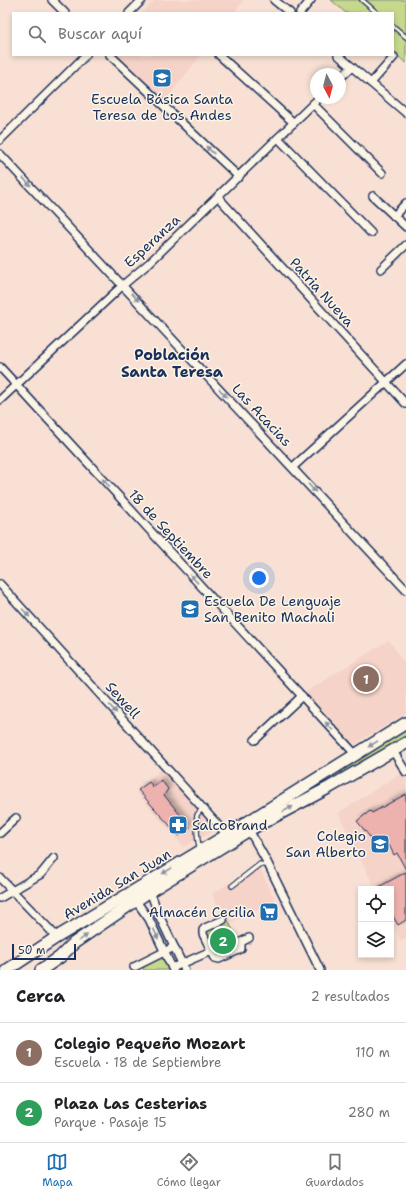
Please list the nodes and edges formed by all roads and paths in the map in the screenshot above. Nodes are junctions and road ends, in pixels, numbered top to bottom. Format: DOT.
graph roads {
  1 [pos="52,0"];
  2 [pos="142,0"];
  3 [pos="274,0"];
  4 [pos="311,0"];
  5 [pos="362,0"];
  6 [pos="65,12"];
  7 [pos="129,12"];
  8 [pos="289,12"];
  9 [pos="301,12"];
  10 [pos="376,12"];
  11 [pos="394,27"];
  12 [pos="406,37"];
  13 [pos="85,56"];
  14 [pos="111,56"];
  15 [pos="220,56"];
  16 [pos="339,56"];
  17 [pos="394,57"];
  18 [pos="352,67"];
  19 [pos="346,72"];
  20 [pos="371,83"];
  21 [pos="313,104"];
  22 [pos="406,113"];
  23 [pos="294,123"];
  24 [pos="278,138"];
  25 [pos="0,140"];
  26 [pos="0,154"];
  27 [pos="382,173"];
  28 [pos="239,177"];
  29 [pos="373,196"];
  30 [pos="218,197"];
  31 [pos="406,203"];
  32 [pos="394,216"];
  33 [pos="406,227"];
  34 [pos="371,233"];
  35 [pos="406,246"];
  36 [pos="381,269"];
  37 [pos="123,285"];
  38 [pos="406,364"];
  39 [pos="0,367"];
  40 [pos="386,382"];
  41 [pos="16,385"];
  42 [pos="0,400"];
  43 [pos="406,404"];
  44 [pos="293,467"];
  45 [pos="0,584"];
  46 [pos="406,590"];
  47 [pos="302,696"];
  48 [pos="406,723"];
  49 [pos="255,740"];
  50 [pos="402,749"];
  51 [pos="356,755"];
  52 [pos="406,772"];
  53 [pos="324,774"];
  54 [pos="330,787"];
  55 [pos="203,808"];
  56 [pos="16,818"];
  57 [pos="249,830"];
  58 [pos="0,832"];
  59 [pos="227,834"];
  60 [pos="201,850"];
  61 [pos="54,858"];
  62 [pos="267,862"];
  63 [pos="0,878"];
  64 [pos="232,886"];
  65 [pos="12,890"];
  66 [pos="150,891"];
  67 [pos="0,898"];
  68 [pos="136,901"];
  69 [pos="223,920"];
  70 [pos="57,937"];
  71 [pos="249,938"];
  72 [pos="174,947"];
  73 [pos="211,951"];
  74 [pos="164,952"];
  75 [pos="134,967"];
  76 [pos="183,967"];
  77 [pos="43,969"];
  78 [pos="172,969"];
  79 [pos="7,970"];
  80 [pos="320,970"];
  1 -- 6 [label="street"];
  2 -- 7 [label="street"];
  3 -- 8 [label="street"];
  4 -- 9 [label="street"];
  5 -- 10 [label="lane"];
  11 -- 12 [label="lane"];
  13 -- 25 [label="street"];
  28 -- 14 [label="street, one-way"];
  15 -- 23 [label="street"];
  16 -- 18 [label="street"];
  17 -- 20 [label="street"];
  18 -- 19 [label="street"];
  18 -- 20 [label="street"];
  20 -- 22 [label="street"];
  21 -- 23 [label="street, Esperanza"];
  21 -- 27 [label="street"];
  23 -- 24 [label="street, Esperanza"];
  24 -- 28 [label="street, Esperanza"];
  24 -- 34 [label="street"];
  26 -- 37 [label="street, Las Acacias, one-way"];
  28 -- 30 [label="street, Esperanza"];
  29 -- 32 [label="street"];
  30 -- 37 [label="street, Esperanza"];
  30 -- 40 [label="street, Patria Nueva"];
  31 -- 32 [label="street"];
  32 -- 33 [label="street"];
  35 -- 36 [label="street"];
  37 -- 41 [label="street, Esperanza"];
  37 -- 44 [label="street, Las Acacias, one-way"];
  38 -- 40 [label="street"];
  39 -- 41 [label="street, 18 de Septiembre"];
  40 -- 43 [label="street, Patria Nueva"];
  40 -- 44 [label="street"];
  41 -- 42 [label="street, Esperanza"];
  47 -- 41 [label="street, 18 de Septiembre, one-way"];
  44 -- 46 [label="street, Las Acacias, one-way"];
  45 -- 55 [label="street, Sewell, one-way"];
  47 -- 49 [label="street"];
  51 -- 47 [label="street, 18 de Septiembre, one-way"];
  48 -- 51 [label="main road, Avenida San Juan, one-way"];
  50 -- 52 [label="street"];
  50 -- 54 [label="main road, Avenida San Juan"];
  51 -- 53 [label="main road, Avenida San Juan"];
  53 -- 54 [label="main road"];
  53 -- 59 [label="main road, Avenida San Juan"];
  57 -- 54 [label="main road, Avenida San Juan, one-way"];
  55 -- 59 [label="street, Sewell"];
  55 -- 60 [label="lane"];
  56 -- 58 [label="street"];
  57 -- 62 [label="street"];
  57 -- 66 [label="main road, Avenida San Juan"];
  59 -- 60 [label="main road, Avenida San Juan"];
  60 -- 70 [label="main road, Avenida San Juan, one-way"];
  61 -- 65 [label="street"];
  62 -- 64 [label="lane"];
  62 -- 80 [label="street"];
  63 -- 65 [label="street"];
  65 -- 67 [label="street"];
  65 -- 70 [label="street"];
  66 -- 68 [label="main road, Avenida San Juan"];
  66 -- 72 [label="street"];
  68 -- 74 [label="street, one-way"];
  77 -- 68 [label="main road, Avenida San Juan, one-way"];
  69 -- 73 [label="street"];
  70 -- 79 [label="main road, Avenida San Juan"];
  71 -- 73 [label="street"];
  72 -- 74 [label="street"];
  72 -- 76 [label="street"];
  73 -- 76 [label="street"];
  74 -- 75 [label="street"];
  74 -- 78 [label="street"];
  76 -- 78 [label="street"];
}
